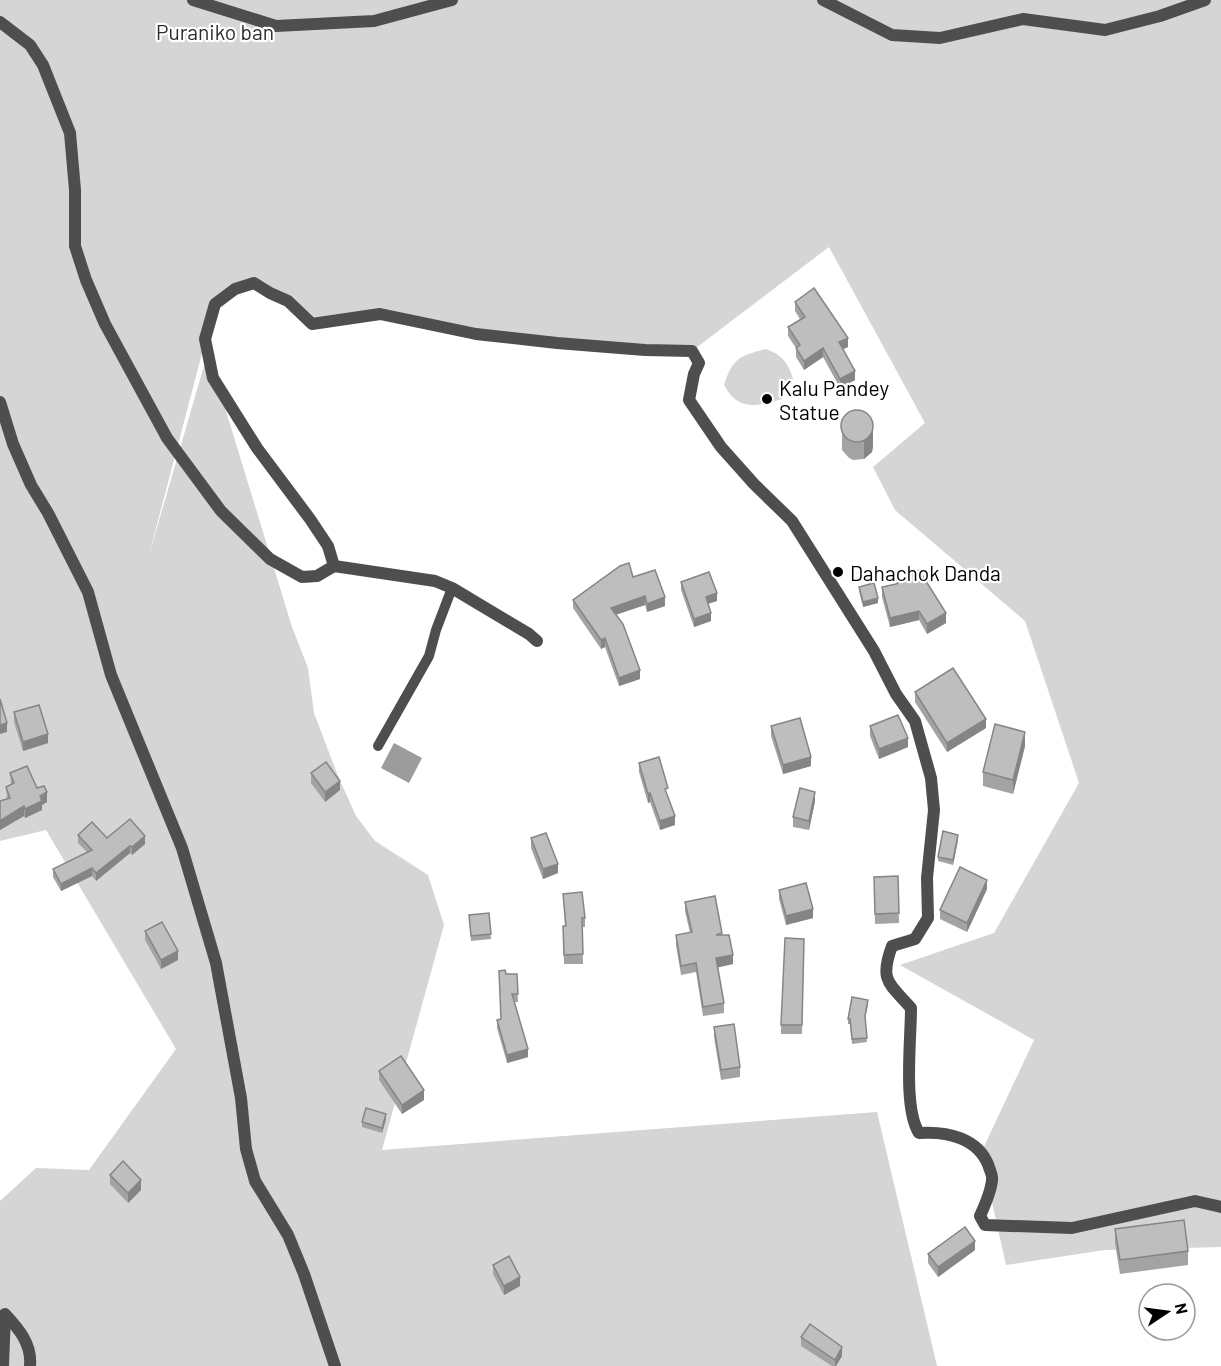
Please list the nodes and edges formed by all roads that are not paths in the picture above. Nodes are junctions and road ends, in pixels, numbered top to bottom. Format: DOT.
graph roads {
  1 [pos="193,0"];
  2 [pos="452,0"];
  3 [pos="823,0"];
  4 [pos="1205,0"];
  5 [pos="0,22"];
  6 [pos="0,402"];
  7 [pos="334,566"];
  8 [pos="452,588"];
  9 [pos="537,641"];
  10 [pos="378,746"];
  11 [pos="1221,1207"];
  12 [pos="2,1314"];
  13 [pos="3,1366"];
  14 [pos="30,1366"];
  15 [pos="335,1366"];
  1 -- 2 [label="street"];
  3 -- 4 [label="street"];
  5 -- 7 [label="street"];
  6 -- 15 [label="street"];
  7 -- 8 [label="street"];
  7 -- 11 [label="street"];
  8 -- 9 [label="street"];
  8 -- 10 [label="lane"];
  12 -- 13 [label="street"];
  12 -- 14 [label="street"];
}
